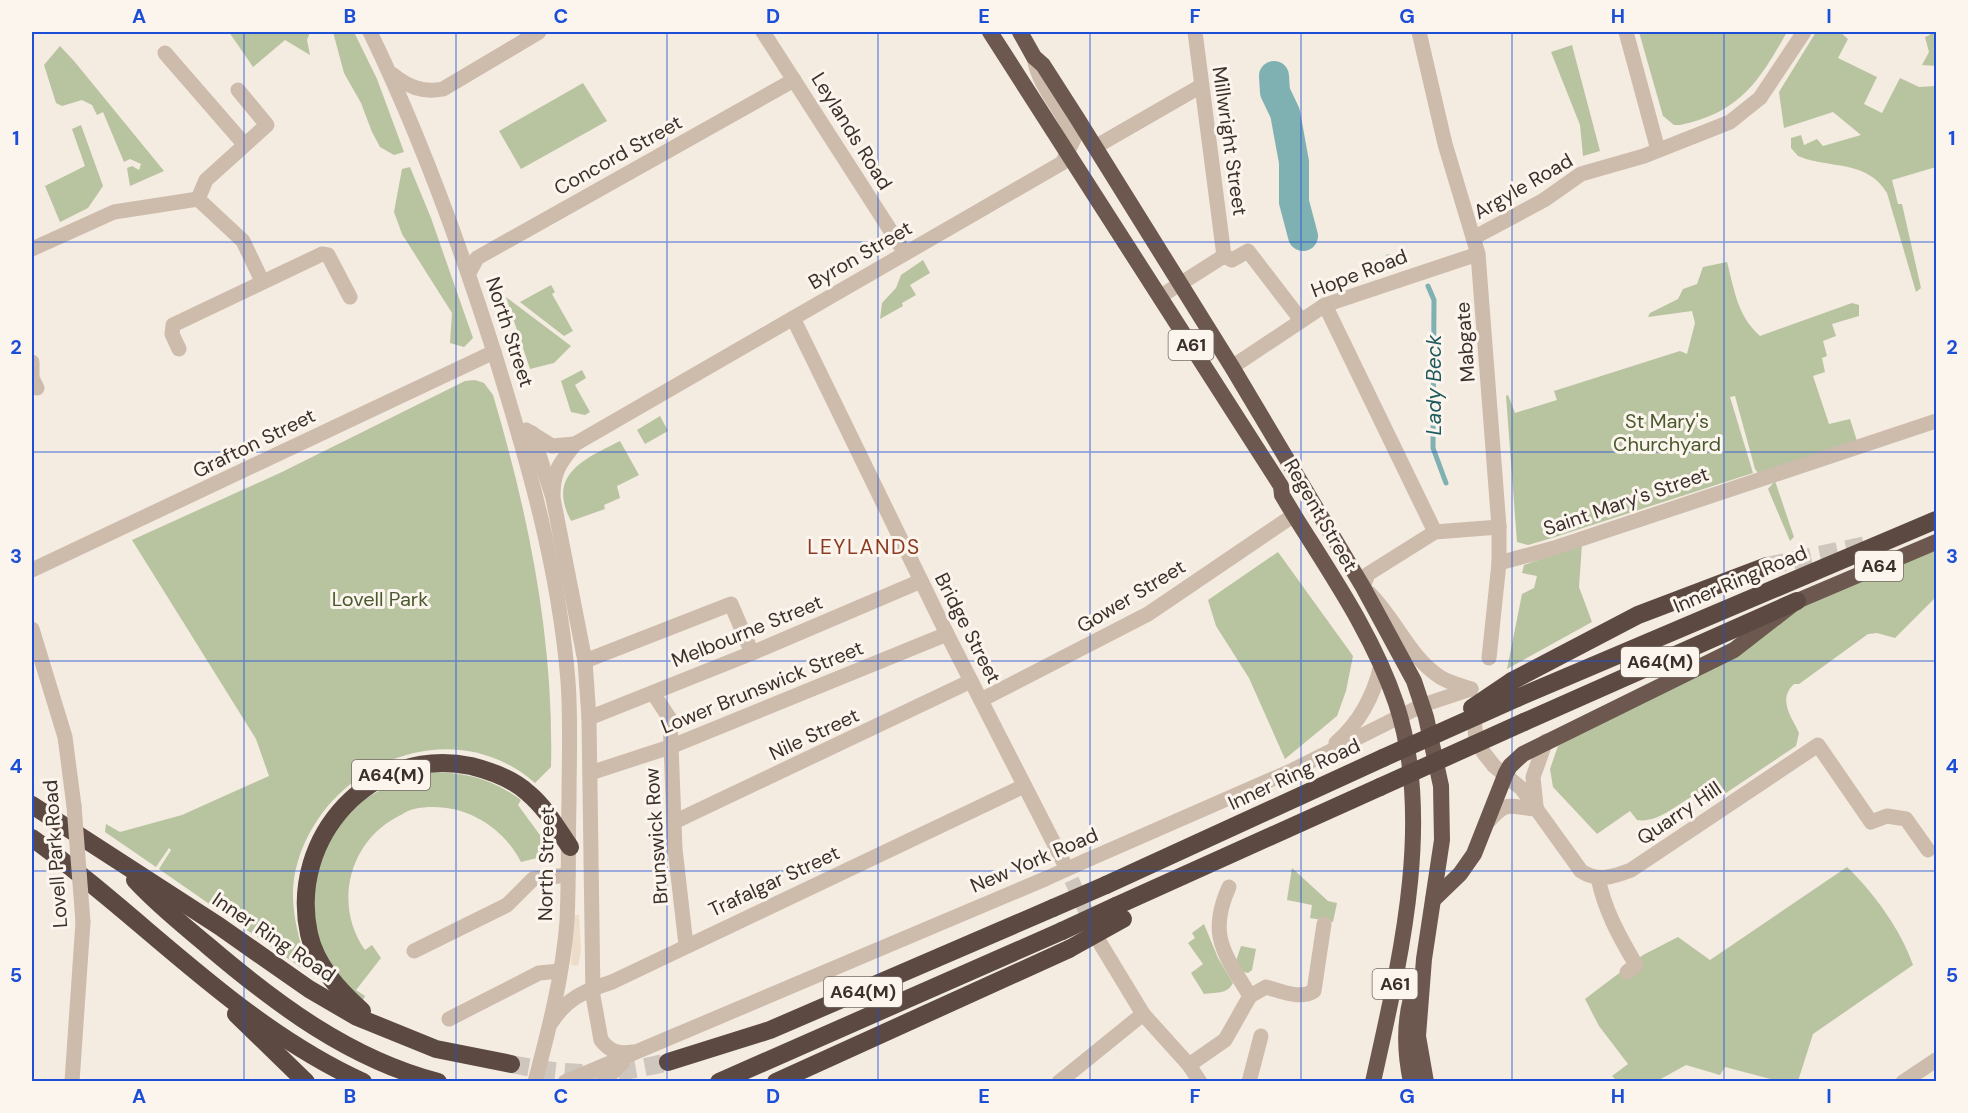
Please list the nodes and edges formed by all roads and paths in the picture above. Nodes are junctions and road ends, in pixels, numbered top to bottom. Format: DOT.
graph roads {
  1 [pos="370,32"];
  2 [pos="763,32"];
  3 [pos="990,32"];
  4 [pos="1020,32"];
  5 [pos="1195,32"];
  6 [pos="1419,32"];
  7 [pos="1626,32"];
  8 [pos="1804,32"];
  9 [pos="530,34"];
  10 [pos="165,53"];
  11 [pos="1034,57"];
  12 [pos="389,72"];
  13 [pos="794,80"];
  14 [pos="1202,86"];
  15 [pos="238,90"];
  16 [pos="244,144"];
  17 [pos="1095,147"];
  18 [pos="1659,149"];
  19 [pos="1069,153"];
  20 [pos="198,199"];
  21 [pos="1475,237"];
  22 [pos="32,249"];
  23 [pos="905,253"];
  24 [pos="1478,254"];
  25 [pos="1224,256"];
  26 [pos="469,273"];
  27 [pos="262,281"];
  28 [pos="1179,284"];
  29 [pos="350,297"];
  30 [pos="1161,297"];
  31 [pos="1325,305"];
  32 [pos="793,318"];
  33 [pos="1301,320"];
  34 [pos="179,349"];
  35 [pos="494,352"];
  36 [pos="32,362"];
  37 [pos="1232,367"];
  38 [pos="37,388"];
  39 [pos="1936,421"];
  40 [pos="518,426"];
  41 [pos="532,433"];
  42 [pos="575,444"];
  43 [pos="553,498"];
  44 [pos="1294,515"];
  45 [pos="1936,520"];
  46 [pos="1499,527"];
  47 [pos="1435,532"];
  48 [pos="1936,542"];
  49 [pos="1499,563"];
  50 [pos="1767,566"];
  51 [pos="32,570"];
  52 [pos="921,581"];
  53 [pos="1363,587"];
  54 [pos="1797,601"];
  55 [pos="32,629"];
  56 [pos="945,631"];
  57 [pos="752,653"];
  58 [pos="1489,658"];
  59 [pos="565,660"];
  60 [pos="585,661"];
  61 [pos="1381,665"];
  62 [pos="971,681"];
  63 [pos="1471,689"];
  64 [pos="1515,690"];
  65 [pos="652,693"];
  66 [pos="981,700"];
  67 [pos="1423,705"];
  68 [pos="1400,715"];
  69 [pos="589,717"];
  70 [pos="1546,741"];
  71 [pos="670,747"];
  72 [pos="1323,755"];
  73 [pos="590,773"];
  74 [pos="1506,774"];
  75 [pos="1024,786"];
  76 [pos="32,805"];
  77 [pos="1536,809"];
  78 [pos="674,822"];
  79 [pos="1488,822"];
  80 [pos="32,838"];
  81 [pos="570,847"];
  82 [pos="1928,850"];
  83 [pos="116,859"];
  84 [pos="1062,859"];
  85 [pos="568,875"];
  86 [pos="1598,878"];
  87 [pos="1229,887"];
  88 [pos="1433,900"];
  89 [pos="1120,913"];
  90 [pos="1324,924"];
  91 [pos="1100,943"];
  92 [pos="686,945"];
  93 [pos="414,951"];
  94 [pos="1424,959"];
  95 [pos="560,971"];
  96 [pos="1627,972"];
  97 [pos="206,982"];
  98 [pos="592,991"];
  99 [pos="1250,996"];
  100 [pos="1143,1014"];
  101 [pos="449,1019"];
  102 [pos="550,1023"];
  103 [pos="381,1029"];
  104 [pos="1261,1036"];
  105 [pos="633,1052"];
  106 [pos="1936,1060"];
  107 [pos="668,1062"];
  108 [pos="511,1064"];
  109 [pos="1189,1065"];
  110 [pos="539,1077"];
  111 [pos="1068,1079"];
  112 [pos="72,1082"];
  113 [pos="306,1082"];
  114 [pos="363,1082"];
  115 [pos="438,1082"];
  116 [pos="565,1082"];
  117 [pos="603,1082"];
  118 [pos="718,1082"];
  119 [pos="776,1082"];
  120 [pos="1200,1082"];
  121 [pos="1249,1082"];
  122 [pos="1373,1082"];
  123 [pos="1412,1082"];
  124 [pos="1426,1082"];
  125 [pos="1903,1082"];
  1 -- 12 [label="street, North Street"];
  2 -- 13 [label="street, Leylands Road"];
  3 -- 19 [label="highway, Regent Street / A61"];
  4 -- 11 [label="highway, Regent Street / A61"];
  5 -- 14 [label="street, Millwright Street"];
  6 -- 21 [label="street, Mabgate"];
  7 -- 18 [label="street"];
  8 -- 18 [label="street, Argyle Road"];
  9 -- 12 [label="street"];
  10 -- 16 [label="street"];
  11 -- 17 [label="highway, Regent Street / A61"];
  11 -- 19 [label="street"];
  12 -- 26 [label="street, North Street"];
  13 -- 23 [label="street, Leylands Road"];
  13 -- 26 [label="street, Concord Street"];
  14 -- 17 [label="street"];
  14 -- 25 [label="street, Millwright Street"];
  15 -- 16 [label="street"];
  16 -- 20 [label="street"];
  17 -- 28 [label="highway, Regent Street / A61"];
  18 -- 21 [label="street, Argyle Road"];
  19 -- 23 [label="street, Byron Street"];
  19 -- 30 [label="highway, Regent Street / A61"];
  20 -- 22 [label="street"];
  20 -- 27 [label="street"];
  21 -- 24 [label="street, Mabgate"];
  23 -- 32 [label="street, Byron Street"];
  24 -- 31 [label="street, Hope Road"];
  24 -- 46 [label="street, Mabgate"];
  25 -- 28 [label="street"];
  25 -- 33 [label="street"];
  26 -- 35 [label="street, North Street"];
  27 -- 29 [label="street"];
  27 -- 34 [label="street"];
  28 -- 30 [label="street"];
  28 -- 37 [label="highway, Regent Street / A61"];
  30 -- 44 [label="highway, Regent Street / A61"];
  31 -- 33 [label="street, Hope Road"];
  31 -- 47 [label="street"];
  32 -- 42 [label="street, Byron Street"];
  32 -- 52 [label="street, Bridge Street"];
  33 -- 37 [label="street, Hope Road"];
  35 -- 40 [label="street, North Street"];
  35 -- 51 [label="street, Grafton Street"];
  36 -- 38 [label="street"];
  37 -- 53 [label="highway, Regent Street / A61"];
  39 -- 49 [label="street, Saint Mary's Street"];
  40 -- 41 [label="street"];
  40 -- 59 [label="street, North Street"];
  41 -- 42 [label="street"];
  41 -- 43 [label="street"];
  42 -- 43 [label="street, Byron Street"];
  43 -- 60 [label="street"];
  44 -- 61 [label="highway, Regent Street / A61"];
  44 -- 66 [label="street, Gower Street"];
  45 -- 64 [label="highway, Inner Ring Road / A64(M)"];
  46 -- 47 [label="street"];
  46 -- 49 [label="street, Mabgate"];
  47 -- 53 [label="street"];
  48 -- 54 [label="highway, A64"];
  49 -- 58 [label="street, Mabgate"];
  50 -- 64 [label="highway, A64(M)"];
  52 -- 56 [label="street, Bridge Street"];
  52 -- 57 [label="street, Melbourne Street"];
  53 -- 63 [label="street"];
  53 -- 67 [label="highway, Regent Street / A61"];
  54 -- 70 [label="highway"];
  54 -- 89 [label="highway, A64(M), bridge"];
  55 -- 112 [label="street, Lovell Park Road, bridge"];
  56 -- 62 [label="street, Bridge Street"];
  56 -- 71 [label="street, Lower Brunswick Street"];
  57 -- 60 [label="street"];
  57 -- 65 [label="street, Melbourne Street"];
  59 -- 60 [label="street"];
  59 -- 81 [label="street, North Street"];
  60 -- 69 [label="street"];
  61 -- 68 [label="highway, Regent Street / A61"];
  61 -- 72 [label="street"];
  62 -- 66 [label="street, Bridge Street"];
  62 -- 78 [label="street, Nile Street"];
  63 -- 64 [label="street"];
  63 -- 67 [label="street, New York Road"];
  63 -- 74 [label="street"];
  64 -- 107 [label="highway, Inner Ring Road / A64(M), bridge"];
  65 -- 69 [label="street, Melbourne Street"];
  65 -- 71 [label="street, Brunswick Row"];
  66 -- 75 [label="street, Bridge Street"];
  67 -- 68 [label="street, New York Road"];
  67 -- 88 [label="highway, Regent Street / A61"];
  68 -- 72 [label="street, New York Road"];
  68 -- 122 [label="highway, Regent Street / A61"];
  69 -- 73 [label="street"];
  70 -- 74 [label="highway"];
  70 -- 77 [label="street"];
  71 -- 73 [label="street, Lower Brunswick Street"];
  71 -- 78 [label="street, Brunswick Row"];
  72 -- 105 [label="street, New York Road, bridge"];
  73 -- 98 [label="street"];
  74 -- 77 [label="street"];
  74 -- 79 [label="highway"];
  75 -- 84 [label="street, Bridge Street"];
  75 -- 92 [label="street, Trafalgar Street"];
  76 -- 83 [label="highway, Inner Ring Road / A64(M)"];
  77 -- 79 [label="street"];
  77 -- 86 [label="street"];
  78 -- 92 [label="street, Brunswick Row"];
  79 -- 88 [label="highway"];
  80 -- 97 [label="highway"];
  81 -- 85 [label="street, North Street"];
  81 -- 103 [label="highway, A64(M)"];
  82 -- 86 [label="street, Quarry Hill"];
  83 -- 103 [label="highway, Inner Ring Road / A64(M)"];
  83 -- 115 [label="highway, A64(M)"];
  85 -- 93 [label="street"];
  85 -- 95 [label="street, North Street"];
  86 -- 96 [label="street"];
  87 -- 99 [label="street"];
  88 -- 94 [label="highway, Regent Street / A61"];
  89 -- 118 [label="highway, A64(M), bridge"];
  89 -- 119 [label="highway, A64(M), bridge"];
  90 -- 99 [label="street"];
  91 -- 100 [label="street"];
  92 -- 98 [label="street, Trafalgar Street"];
  94 -- 123 [label="highway, Regent Street / A61"];
  94 -- 124 [label="highway, Regent Street / A61"];
  95 -- 101 [label="street"];
  95 -- 102 [label="street, North Street"];
  97 -- 113 [label="highway"];
  97 -- 114 [label="highway"];
  98 -- 102 [label="street, Trafalgar Street"];
  98 -- 105 [label="street"];
  99 -- 109 [label="street"];
  100 -- 109 [label="street"];
  100 -- 111 [label="street"];
  102 -- 110 [label="street, North Street"];
  103 -- 108 [label="highway, Inner Ring Road / A64(M)"];
  104 -- 121 [label="street"];
  105 -- 116 [label="street, New York Road"];
  105 -- 117 [label="street"];
  106 -- 125 [label="street"];
  109 -- 120 [label="street"];
}
